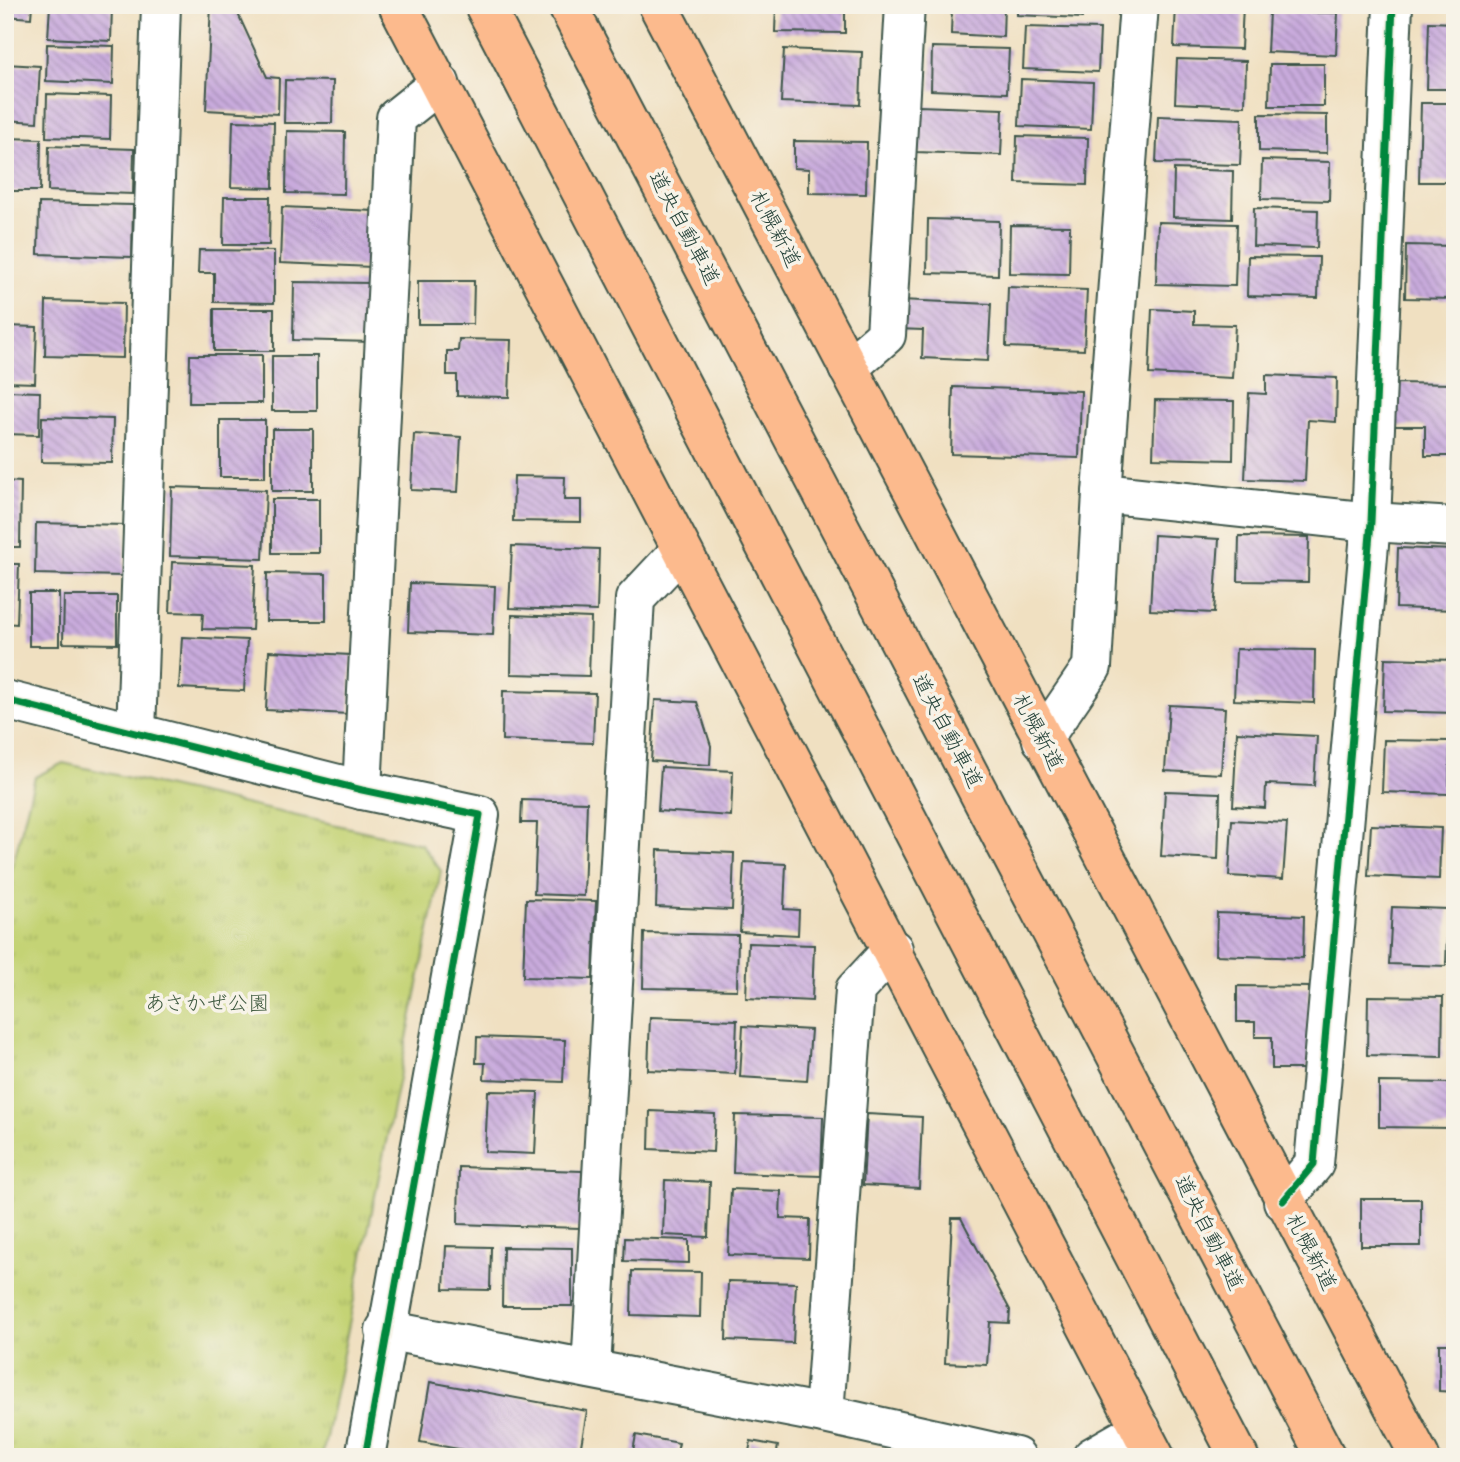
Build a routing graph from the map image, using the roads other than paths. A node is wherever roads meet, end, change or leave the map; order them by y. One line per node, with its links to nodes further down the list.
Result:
1 (161, 5): 16 (street)
2 (398, 5): 9 (highway)
3 (484, 5): 28 (highway)
4 (567, 5): 29 (highway, 道央自動車道)
5 (658, 5): 10 (highway, 札幌新道)
6 (905, 5): 10 (street)
7 (1139, 5): 11 (street)
8 (1392, 5): 12 (street)
9 (440, 83): 14 (highway); 18 (street)
10 (848, 368): 17 (highway, 札幌新道)
11 (1102, 493): 12 (street); 17 (street)
12 (1371, 522): 13 (street); 20 (street)
13 (1455, 527)
14 (681, 550): 19 (highway); 22 (street)
15 (5, 700): 16 (street)
16 (136, 733): 18 (street)
17 (1042, 740): 20 (highway, 札幌新道)
18 (362, 790): 21 (street)
19 (893, 950): 23 (street); 24 (highway)
20 (1283, 1201): 30 (highway, 札幌新道)
21 (385, 1330): 22 (street); 25 (street)
22 (591, 1369): 23 (street)
23 (824, 1413): 26 (street)
24 (1148, 1443): 27 (street)
25 (365, 1457)
26 (1016, 1457)
27 (1091, 1457)
28 (1239, 1457)
29 (1325, 1457)
30 (1420, 1457)

